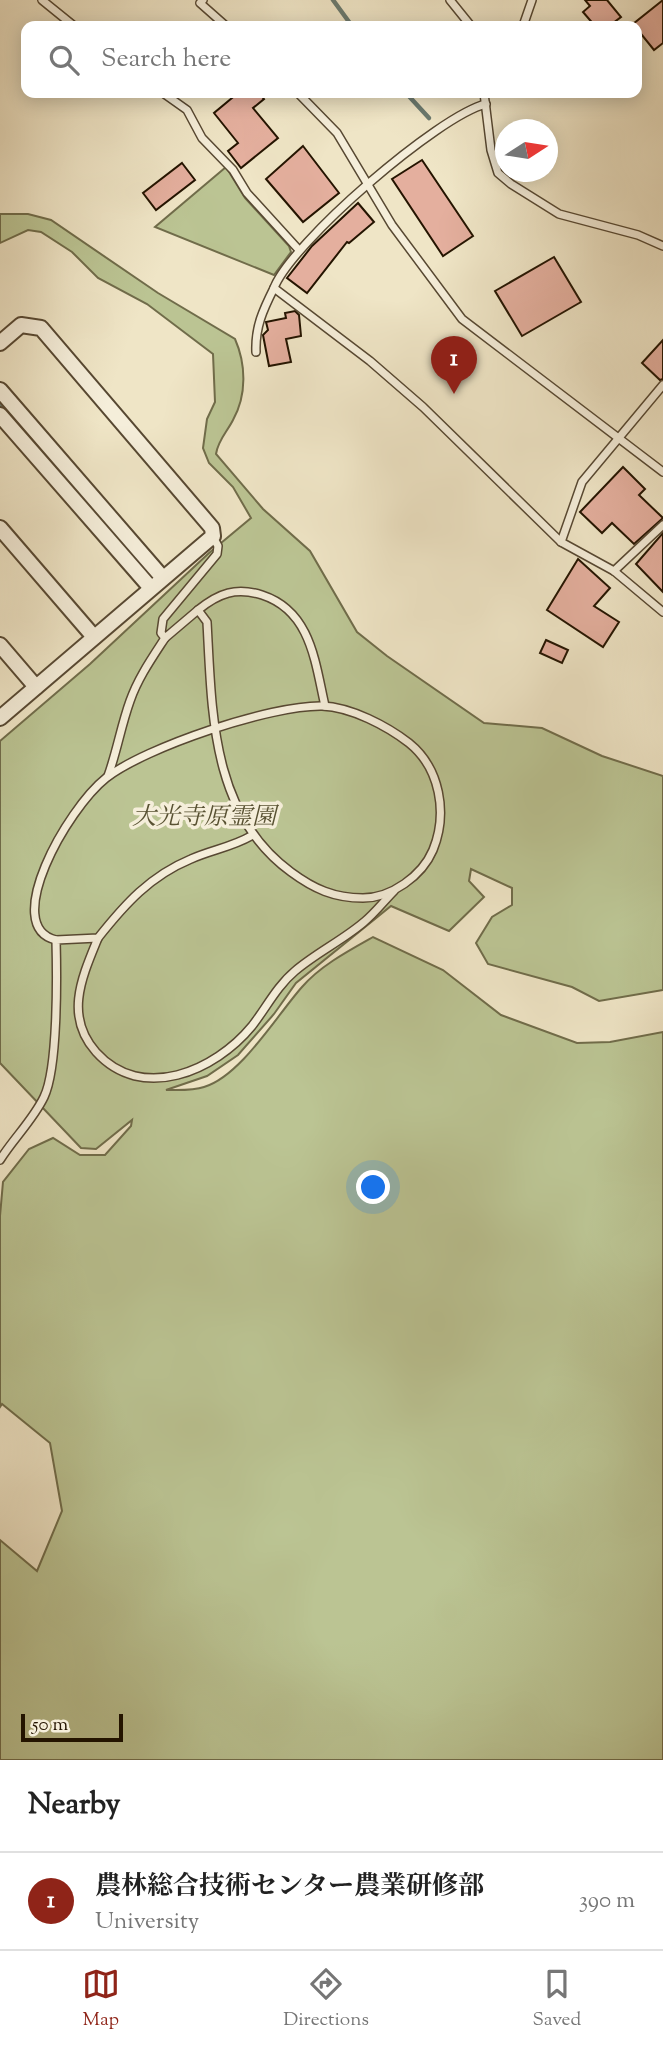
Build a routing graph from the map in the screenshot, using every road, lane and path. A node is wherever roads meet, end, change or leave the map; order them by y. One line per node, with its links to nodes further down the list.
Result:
1 (42, 0): 5 (lane)
2 (450, 0): 7 (lane)
3 (533, 0): 8 (lane)
4 (200, 1): 6 (lane)
5 (68, 21)
6 (221, 21)
7 (467, 21)
8 (525, 21)
9 (170, 98): 15 (lane)
10 (303, 98): 13 (lane)
11 (485, 98): 12 (lane)
12 (486, 104): 13 (lane); 14 (lane)
13 (368, 184): 15 (lane); 22 (lane)
14 (663, 246)
15 (299, 250): 16 (lane)
16 (274, 288): 18 (lane); 27 (lane)
17 (0, 343): 26 (street)
18 (256, 352)
19 (663, 385): 22 (lane)
20 (0, 390): 29 (street)
21 (0, 415): 30 (street)
22 (617, 438): 23 (lane); 27 (lane)
23 (663, 472)
24 (663, 525): 28 (lane)
25 (0, 528): 33 (street)
26 (213, 536): 29 (street); 34 (lane)
27 (561, 542): 28 (lane)
28 (614, 571): 32 (lane)
29 (162, 577): 30 (street)
30 (150, 587): 33 (street)
31 (198, 610): 34 (lane); 37 (lane); 39 (lane)
32 (663, 612)
33 (94, 637): 36 (street)
34 (165, 638): 40 (lane)
35 (0, 645): 36 (street)
36 (36, 687): 38 (street)
37 (325, 706): 39 (lane); 43 (lane)
38 (0, 718)
39 (213, 730): 40 (lane); 42 (lane)
40 (107, 777): 41 (lane)
41 (57, 824)
42 (251, 836): 43 (lane); 45 (lane)
43 (394, 891): 45 (lane)
44 (29, 934): 46 (lane)
45 (98, 938): 46 (lane)
46 (56, 940): 47 (lane)
47 (0, 1160)

